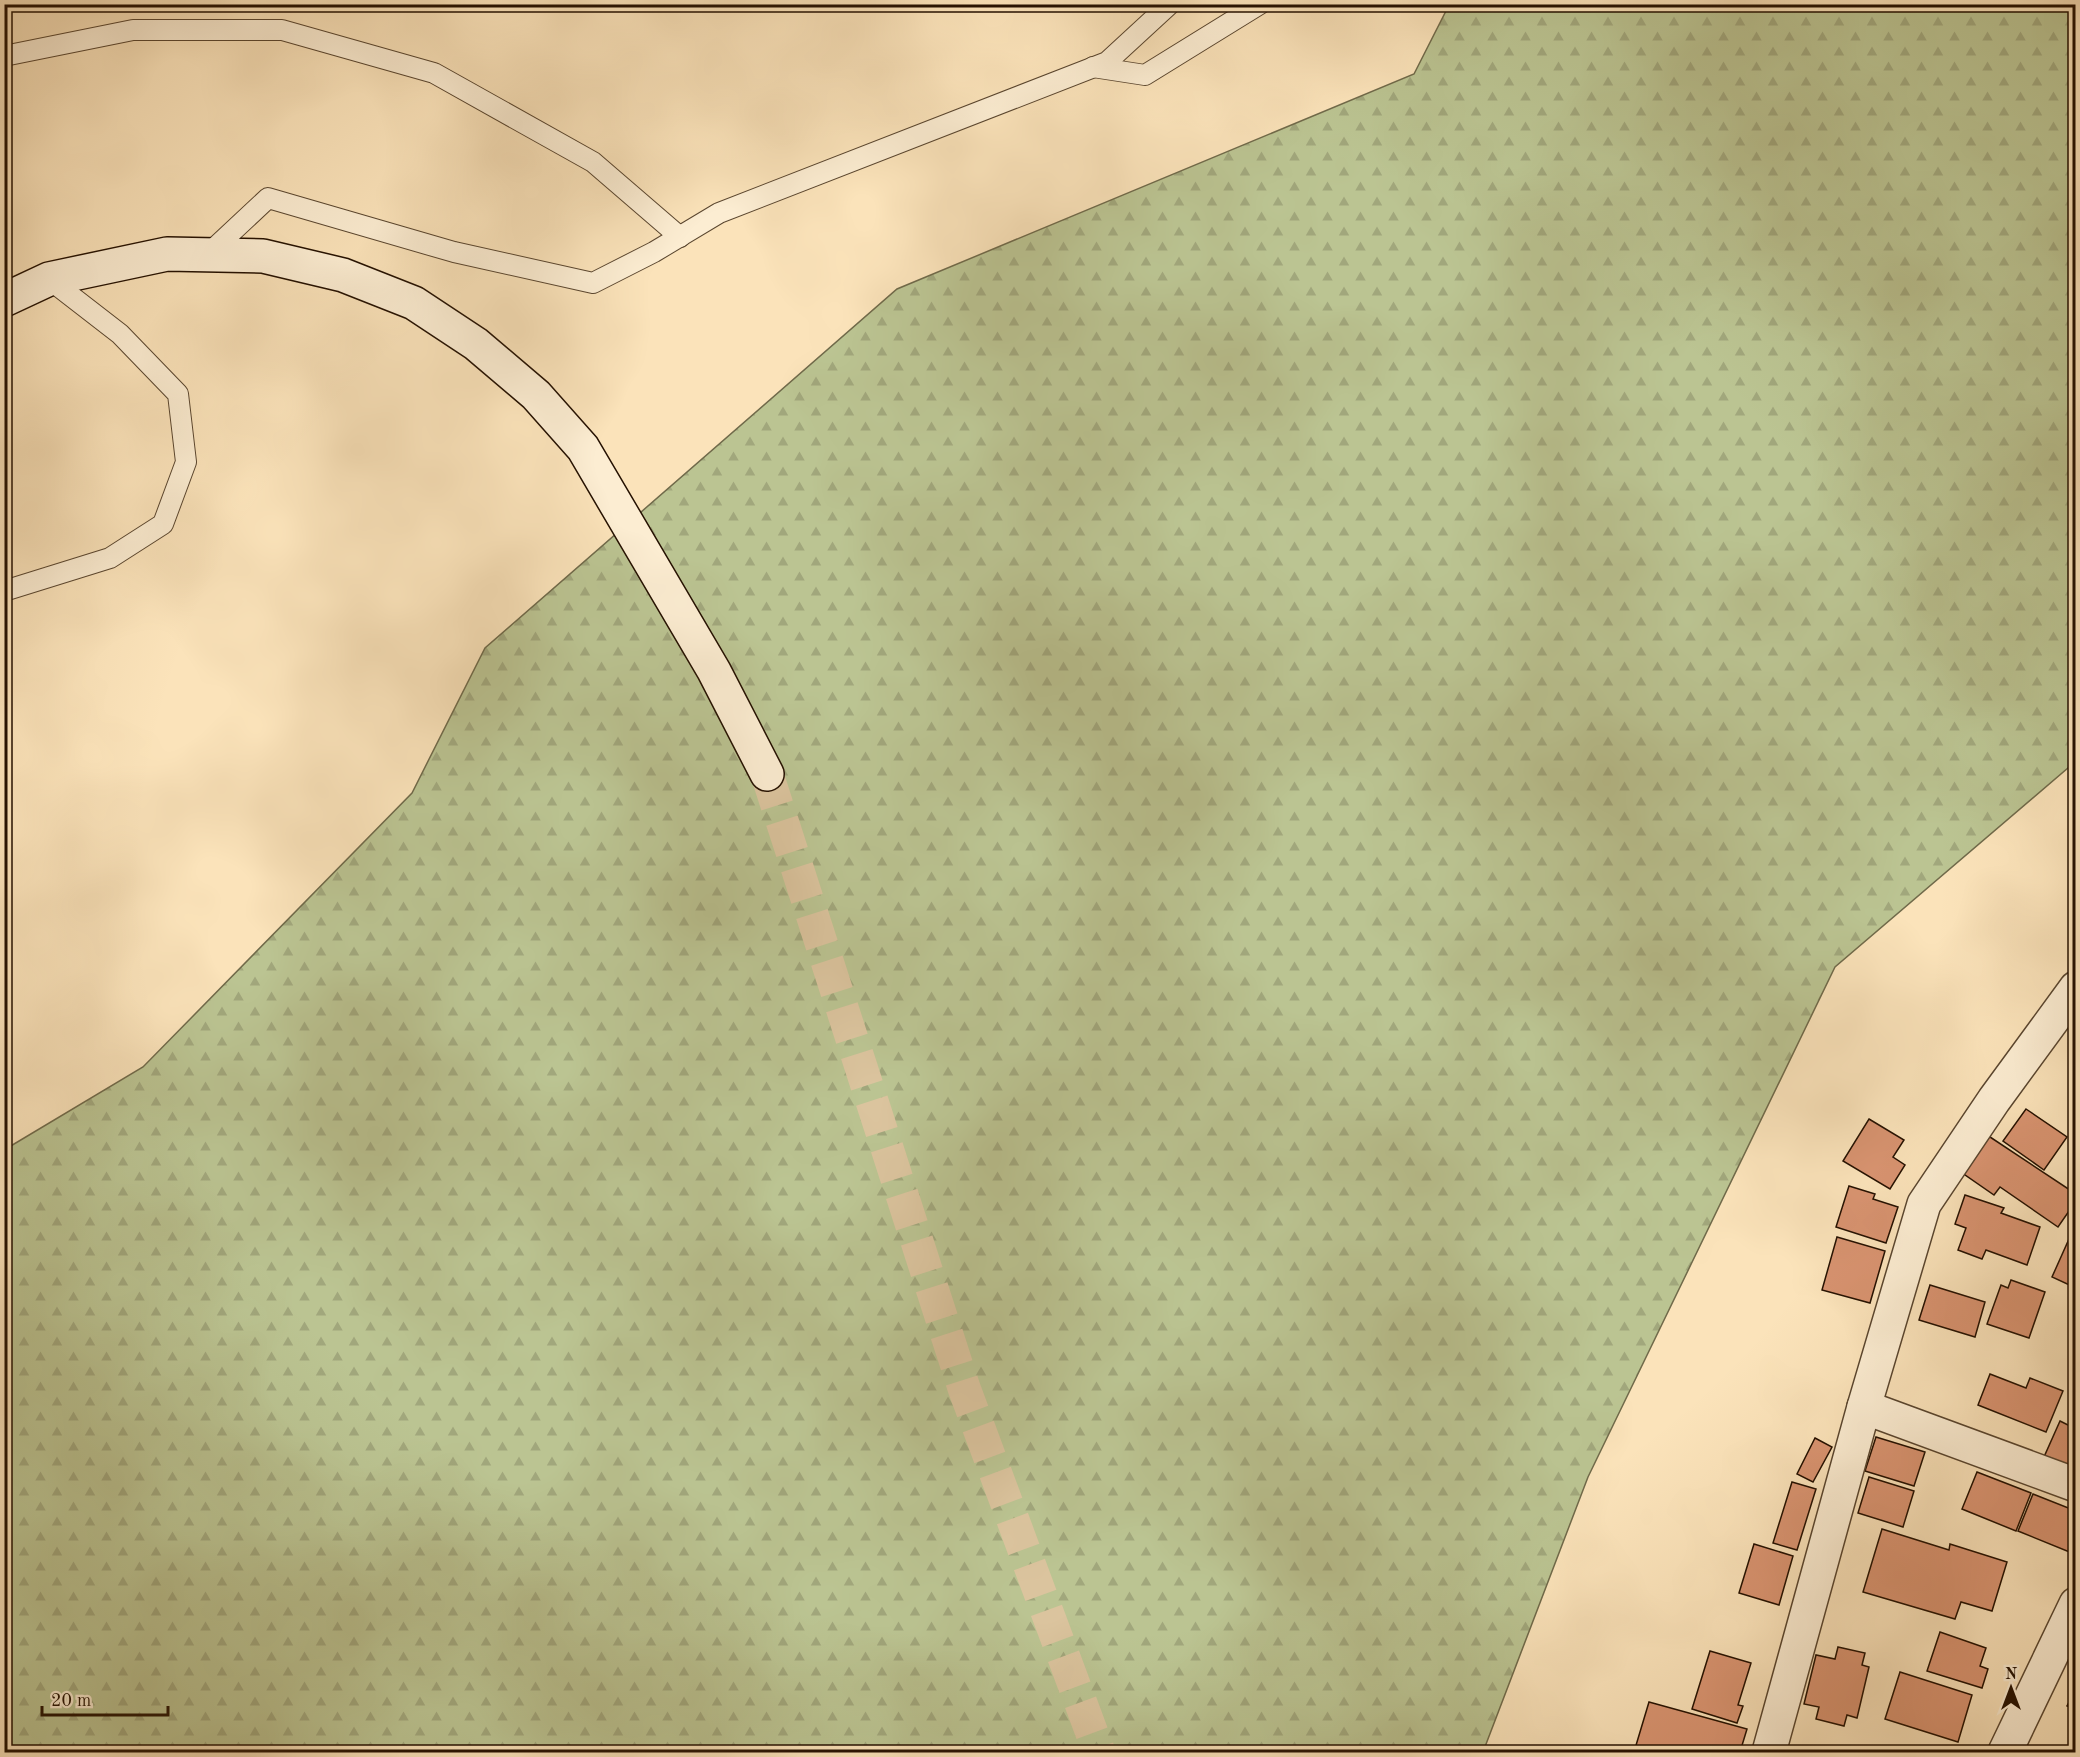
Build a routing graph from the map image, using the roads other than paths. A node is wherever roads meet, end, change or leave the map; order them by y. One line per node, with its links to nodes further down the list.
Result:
1 (1170, 4): 4 (lane)
2 (1260, 4): 4 (lane)
3 (4, 56): 5 (lane)
4 (1093, 67): 5 (lane)
5 (680, 237): 6 (lane)
6 (207, 255): 7 (street); 10 (street)
7 (49, 279): 8 (street); 9 (lane)
8 (4, 300)
9 (4, 591)
10 (766, 774)
11 (2076, 988): 12 (street)
12 (1864, 1407): 13 (street); 15 (street)
13 (2076, 1485)
14 (2076, 1604): 16 (street)
15 (1769, 1752)
16 (2005, 1752)

